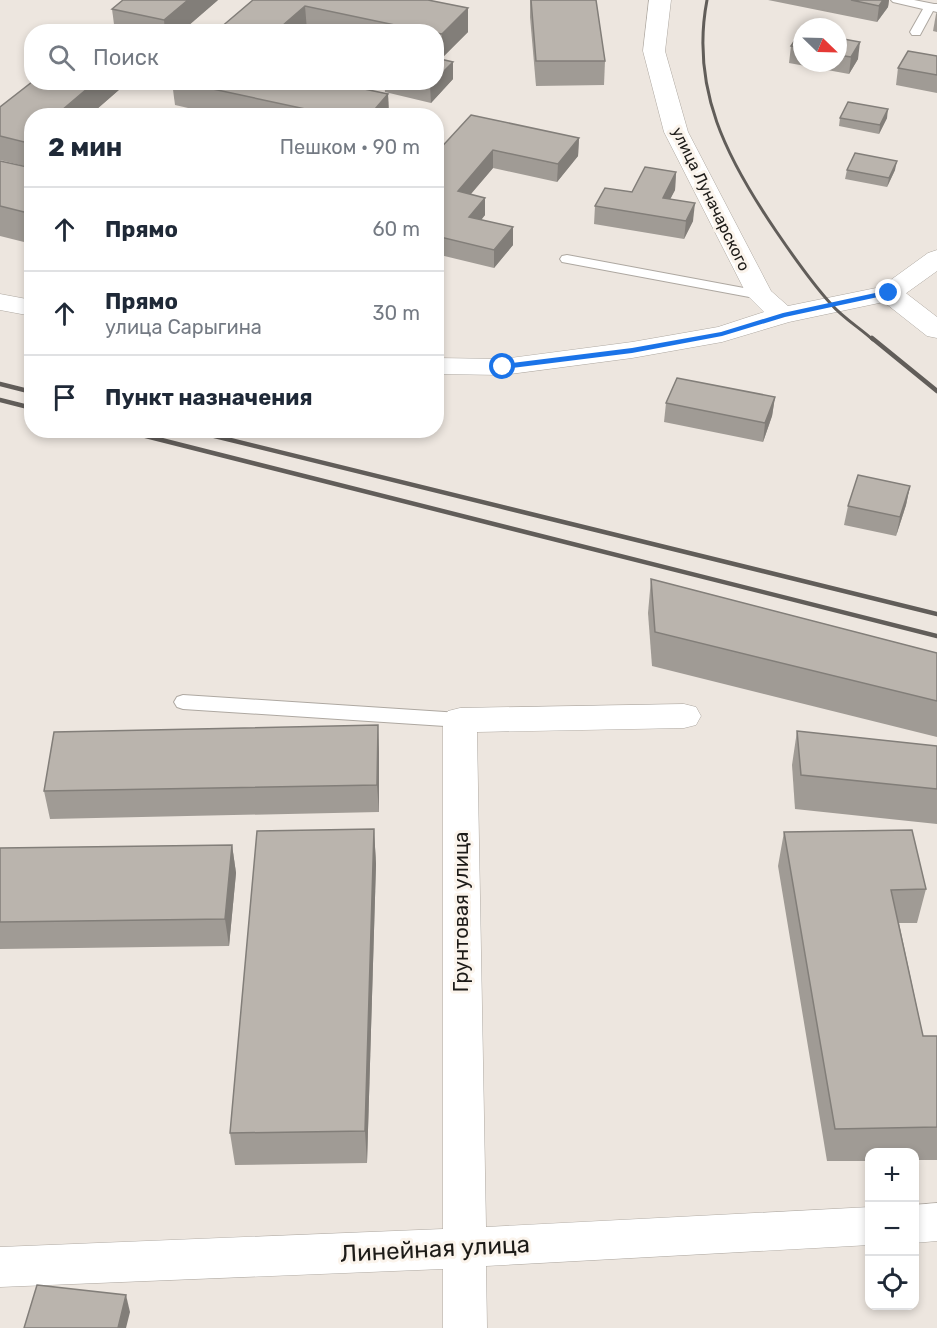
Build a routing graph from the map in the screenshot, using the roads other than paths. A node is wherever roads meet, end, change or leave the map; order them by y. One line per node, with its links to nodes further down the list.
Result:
1 (660, 0): 8 (main road, улица Луначарского)
2 (897, 0): 3 (lane)
3 (933, 7): 4 (lane)
4 (916, 32)
5 (937, 258): 7 (main road)
6 (567, 259): 8 (lane)
7 (889, 293): 11 (main road); 12 (main road)
8 (760, 295): 11 (main road, улица Луначарского)
9 (0, 302): 10 (main road)
10 (24, 306)
11 (783, 315): 13 (main road)
12 (937, 330)
13 (444, 366)
14 (183, 702): 16 (lane)
15 (684, 716): 16 (main road)
16 (460, 720): 20 (main road, Грунтовая улица)
17 (937, 1222): 18 (main road)
18 (919, 1224)
19 (865, 1226): 20 (main road, Линейная улица)
20 (463, 1248): 21 (main road, Линейная улица); 22 (main road, Грунтовая улица)
21 (0, 1267)
22 (465, 1328)

